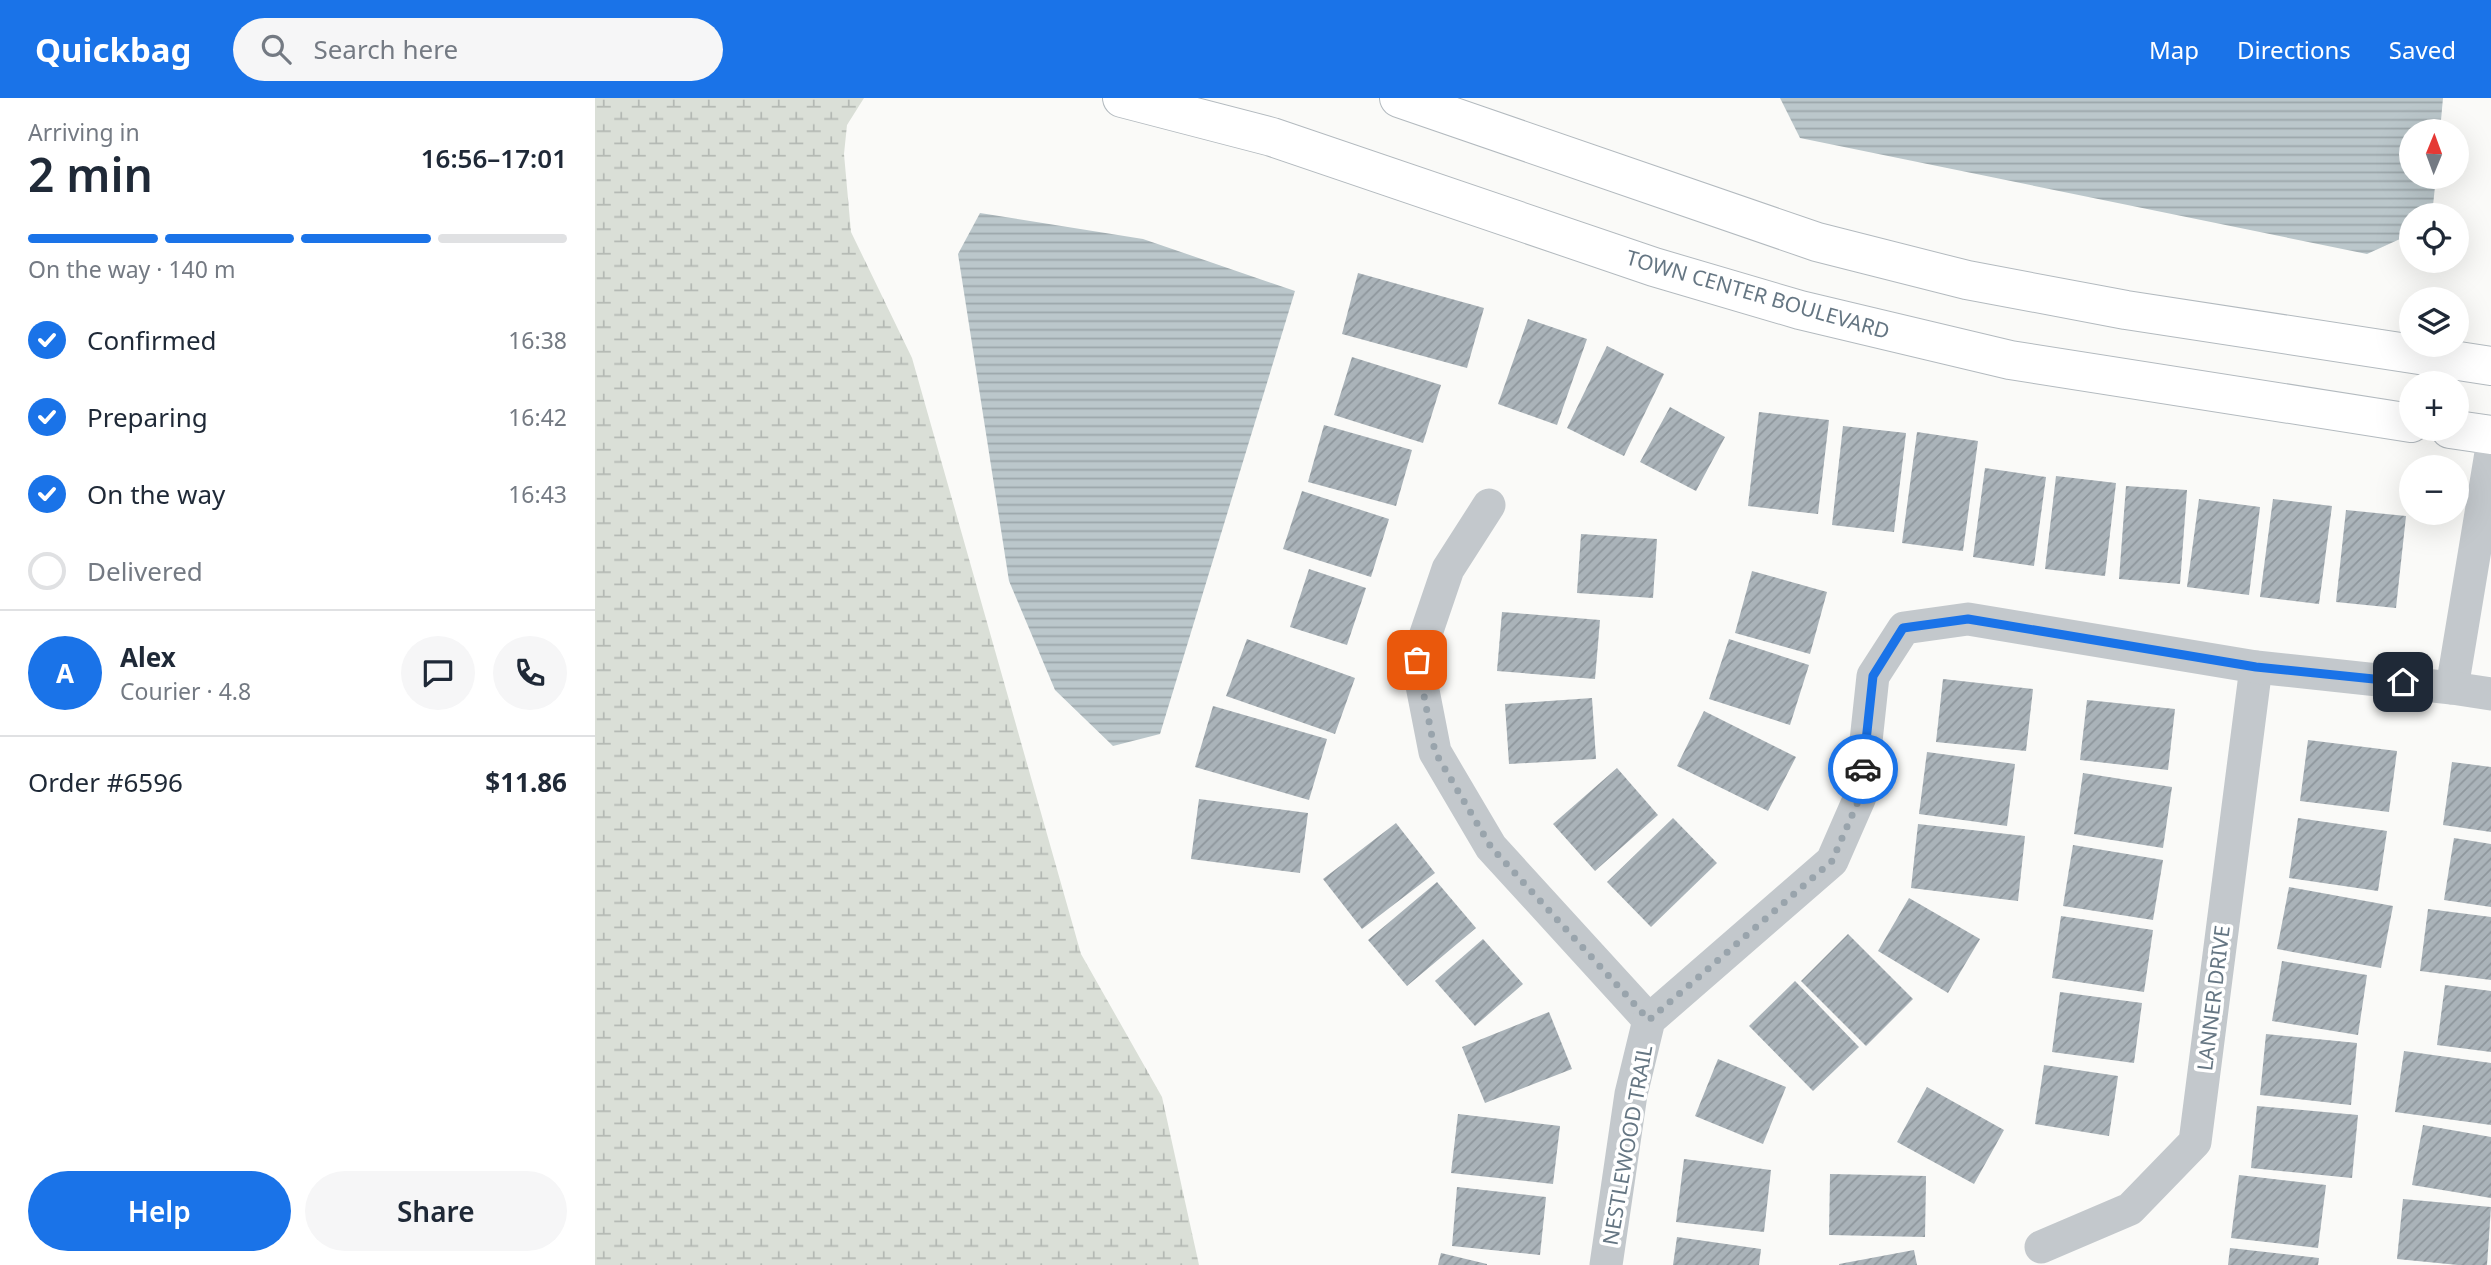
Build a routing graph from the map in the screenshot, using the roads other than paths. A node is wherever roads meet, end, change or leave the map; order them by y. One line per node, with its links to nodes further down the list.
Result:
1 (1122, 98): 4 (main road, TOWN CENTER BOULEVARD)
2 (1399, 98): 3 (main road)
3 (2491, 366)
4 (2399, 421)
5 (2469, 432): 6 (main road)
6 (2491, 435)
7 (2491, 453): 10 (street)
8 (1489, 505): 12 (street)
9 (2256, 667): 10 (street, NESTLEWOOD TRAIL); 12 (street, NESTLEWOOD TRAIL); 13 (street, LANNER DRIVE)
10 (2452, 688): 11 (street, NESTLEWOOD TRAIL)
11 (2491, 694)
12 (1649, 1020): 14 (street, NESTLEWOOD TRAIL)
13 (2041, 1247)
14 (1606, 1265)

